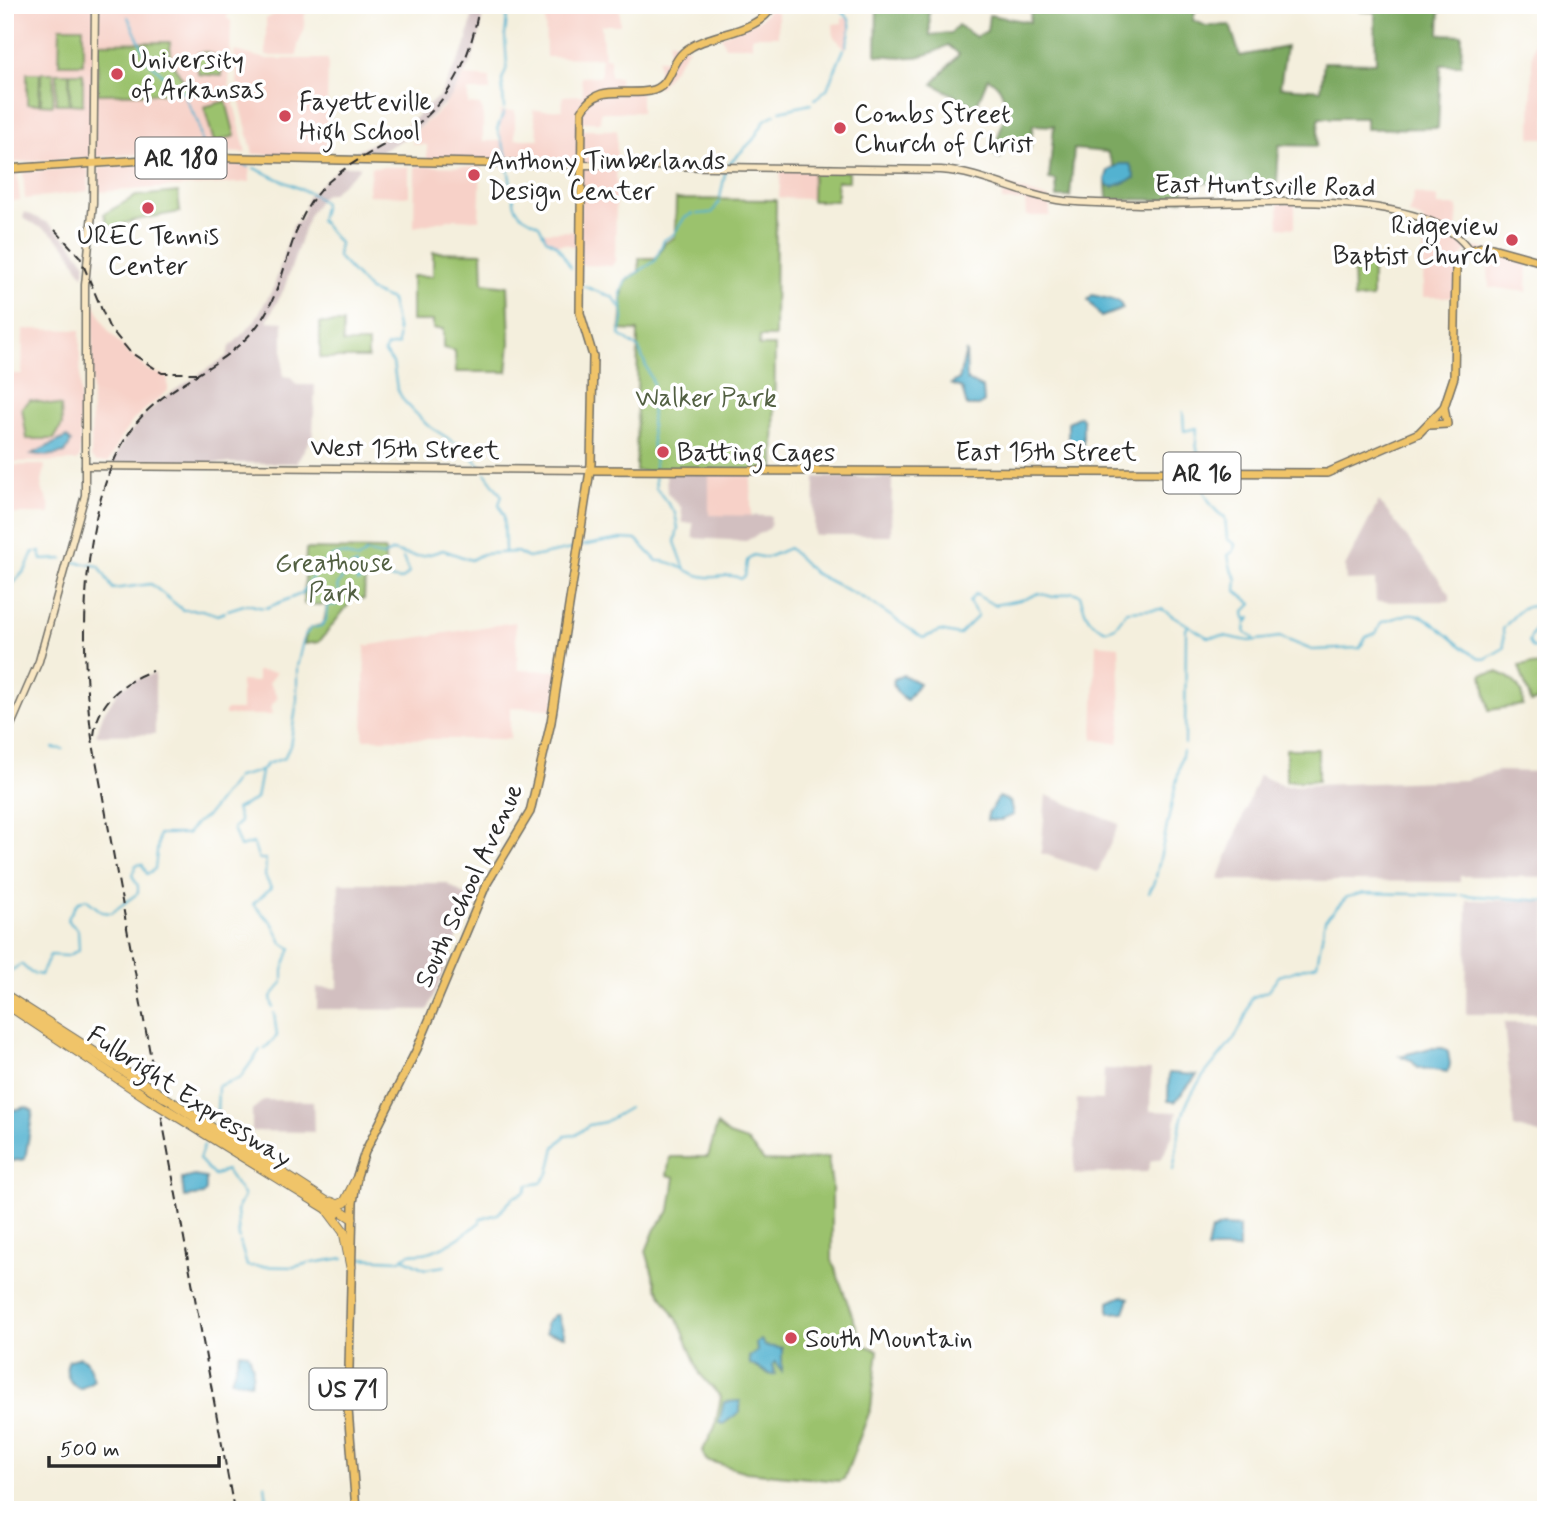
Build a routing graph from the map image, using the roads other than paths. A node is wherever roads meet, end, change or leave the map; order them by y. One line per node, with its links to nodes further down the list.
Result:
1 (95, 5): 3 (main road)
2 (772, 7): 4 (main road, South School Avenue)
3 (94, 163): 4 (main road, AR 180); 5 (main road, AR 180); 10 (main road)
4 (580, 165): 6 (main road, East Huntsville Road); 11 (main road, South School Avenue)
5 (5, 169)
6 (1469, 250): 7 (main road); 8 (main road, AR 16)
7 (1546, 263)
8 (1444, 407): 9 (main road, East 15th Street / AR 16); 9 (main road)
9 (1430, 425): 12 (main road, East 15th Street / AR 16)
10 (85, 466): 11 (main road, West 15th Street / AR 16); 13 (main road)
11 (591, 470): 12 (main road, West 15th Street / AR 16); 18 (main road, South School Avenue)
12 (724, 472)
13 (5, 739)
14 (5, 989): 17 (highway)
15 (5, 995): 17 (highway, Fulbright Expressway)
16 (5, 1003): 20 (highway, Fulbright Expressway, bridge)
17 (45, 1021): 19 (highway, Fulbright Expressway, bridge)
18 (356, 1180): 19 (highway); 21 (main road, South School Avenue)
19 (308, 1189): 21 (highway)
20 (319, 1204): 21 (highway, Fulbright Expressway); 22 (highway)
21 (352, 1218): 22 (main road, South School Avenue / US 71)
22 (351, 1267): 23 (main road, South School Avenue / US 71)
23 (356, 1510)

